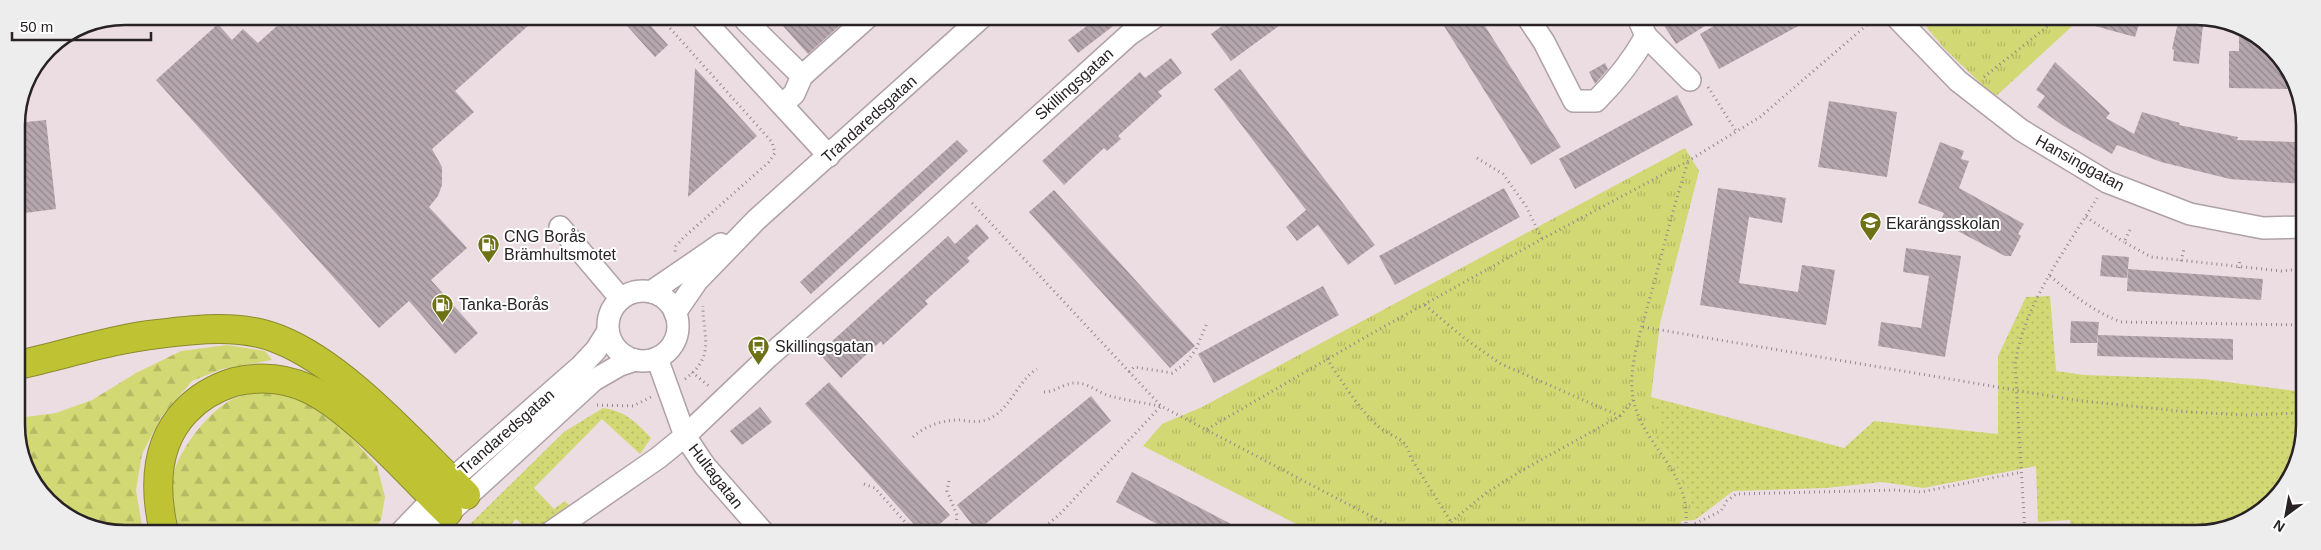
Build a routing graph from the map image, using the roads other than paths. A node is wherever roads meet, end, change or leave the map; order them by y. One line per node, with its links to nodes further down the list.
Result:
1 (708, 25): 11 (street)
2 (749, 25): 9 (street)
3 (859, 25): 9 (street)
4 (973, 25): 12 (street, Trandaredsgatan)
5 (1143, 25): 23 (street, Skillingsgatan)
6 (1533, 25): 8 (street)
7 (1904, 25): 14 (street, Hansinggatan)
8 (1642, 27): 10 (street)
9 (802, 76): 11 (street)
10 (1690, 80)
11 (782, 105): 12 (street)
12 (829, 156): 15 (street, Trandaredsgatan)
13 (560, 226): 17 (street)
14 (2296, 227)
15 (691, 274): 16 (street, Trandaredsgatan); 18 (street, Trandaredsgatan)
16 (651, 292): 17 (street, Trandaredsgatan); 18 (street)
17 (621, 299): 19 (street, Trandaredsgatan)
18 (675, 313): 20 (street)
19 (608, 331): 21 (street); 24 (street, Trandaredsgatan)
20 (657, 358): 21 (street, Trandaredsgatan); 23 (street, Hultagatan)
21 (635, 360): 24 (street, Trandaredsgatan)
22 (25, 363): 24 (highway)
23 (685, 436): 28 (street, Skillingsgatan); 29 (street, Hultagatan)
24 (449, 496): 25 (highway); 26 (street, Trandaredsgatan); 27 (street, Trandaredsgatan)
25 (162, 525)
26 (410, 525)
27 (432, 525)
28 (561, 525)
29 (758, 525)

